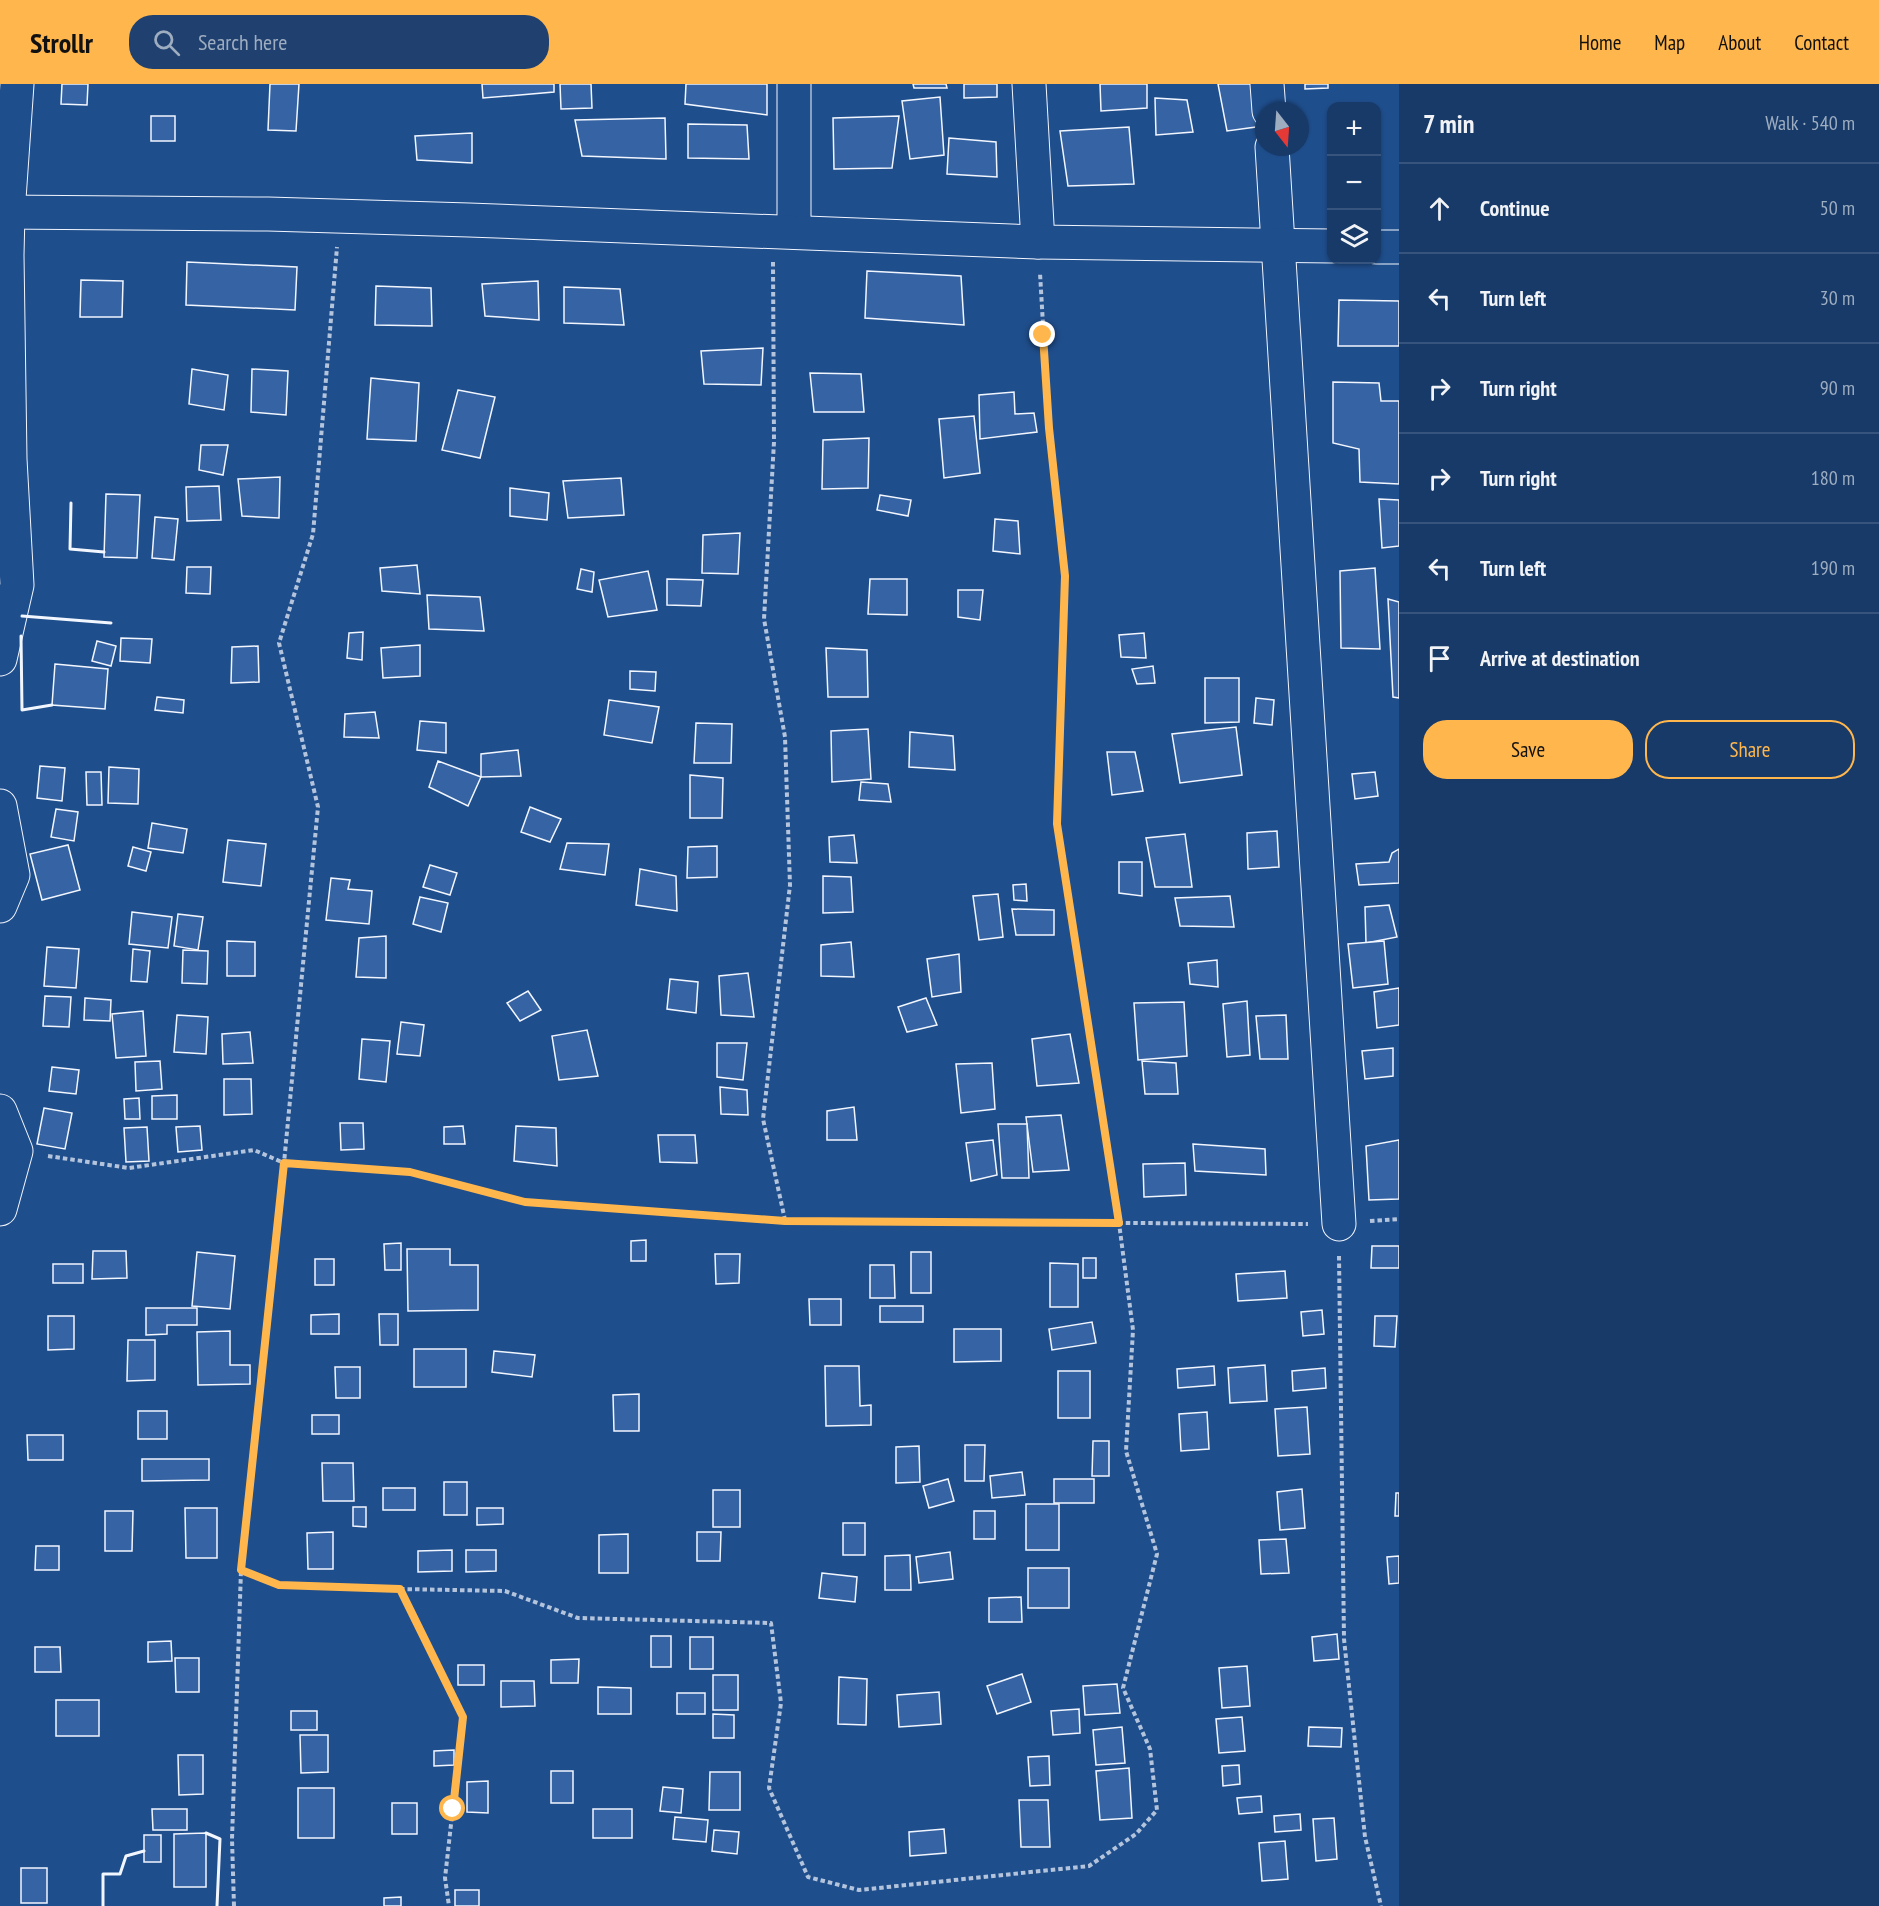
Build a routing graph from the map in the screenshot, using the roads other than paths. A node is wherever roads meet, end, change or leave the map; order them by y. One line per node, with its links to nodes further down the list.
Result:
1 (17, 84): 7 (street)
2 (794, 84): 8 (street)
3 (1029, 84): 9 (street)
4 (1268, 84): 5 (street)
5 (1269, 102)
6 (1273, 156): 10 (street)
7 (4, 212): 8 (street); 14 (street)
8 (783, 232): 9 (street)
9 (1038, 242): 10 (street)
10 (1278, 245): 11 (street); 19 (street)
11 (1327, 246)
12 (1381, 247): 13 (street)
13 (1399, 247)
14 (0, 659)
15 (0, 806): 16 (street)
16 (0, 906)
17 (0, 1111): 18 (street)
18 (0, 1209)
19 (1339, 1224)

